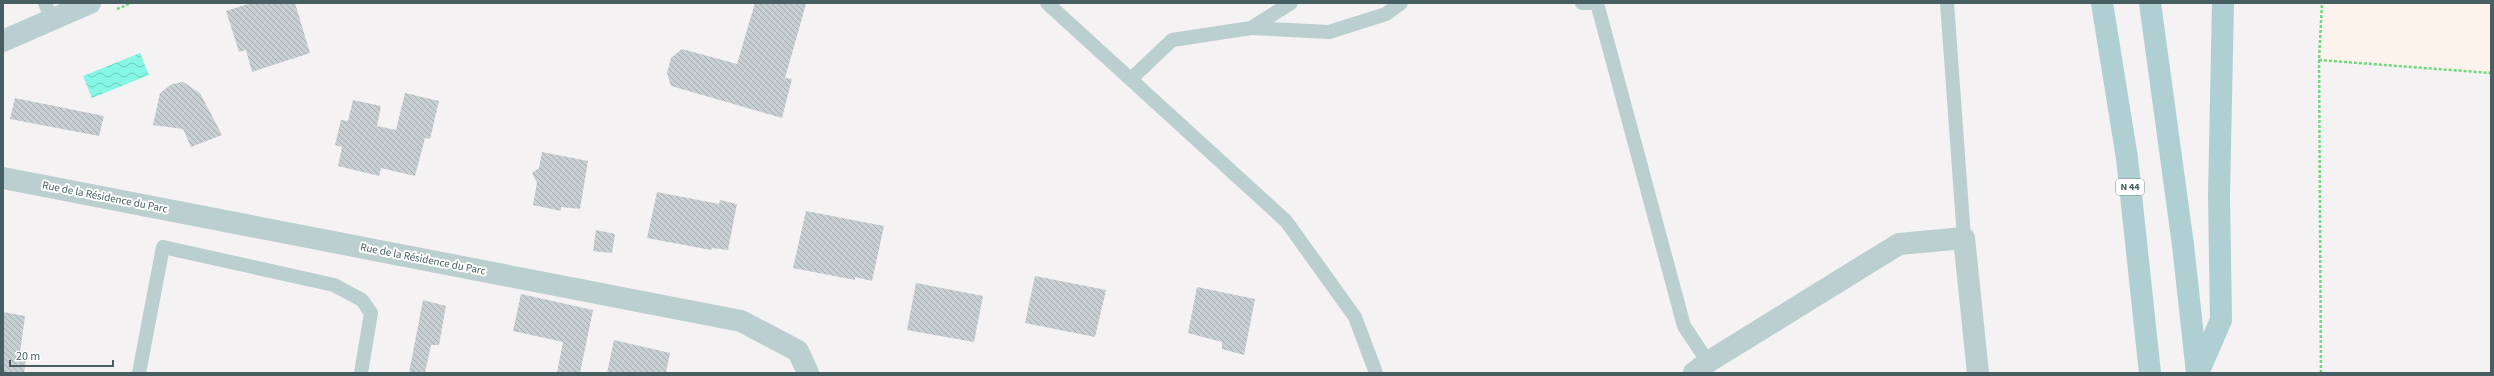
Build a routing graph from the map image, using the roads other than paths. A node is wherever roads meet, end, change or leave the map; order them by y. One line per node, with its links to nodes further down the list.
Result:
1 (90, 3): 12 (main road)
2 (1047, 3): 15 (lane)
3 (1291, 3): 13 (lane)
4 (1401, 3): 13 (lane)
5 (1582, 3): 6 (lane)
6 (1589, 3)
7 (1597, 3): 18 (lane)
8 (1947, 3): 17 (lane)
9 (2102, 3): 24 (main road, N 44)
10 (2150, 3): 25 (main road)
11 (2223, 3): 25 (main road)
12 (48, 11): 14 (main road)
13 (1251, 28): 15 (lane)
14 (3, 41)
15 (1131, 79): 22 (lane)
16 (8, 177): 21 (street, Rue de la Résidence du Parc)
17 (1964, 238): 18 (street); 23 (street)
18 (1701, 368)
19 (139, 373): 20 (lane)
20 (361, 373)
21 (808, 373)
22 (1376, 373)
23 (1978, 373)
24 (2150, 373)
25 (2198, 373)

